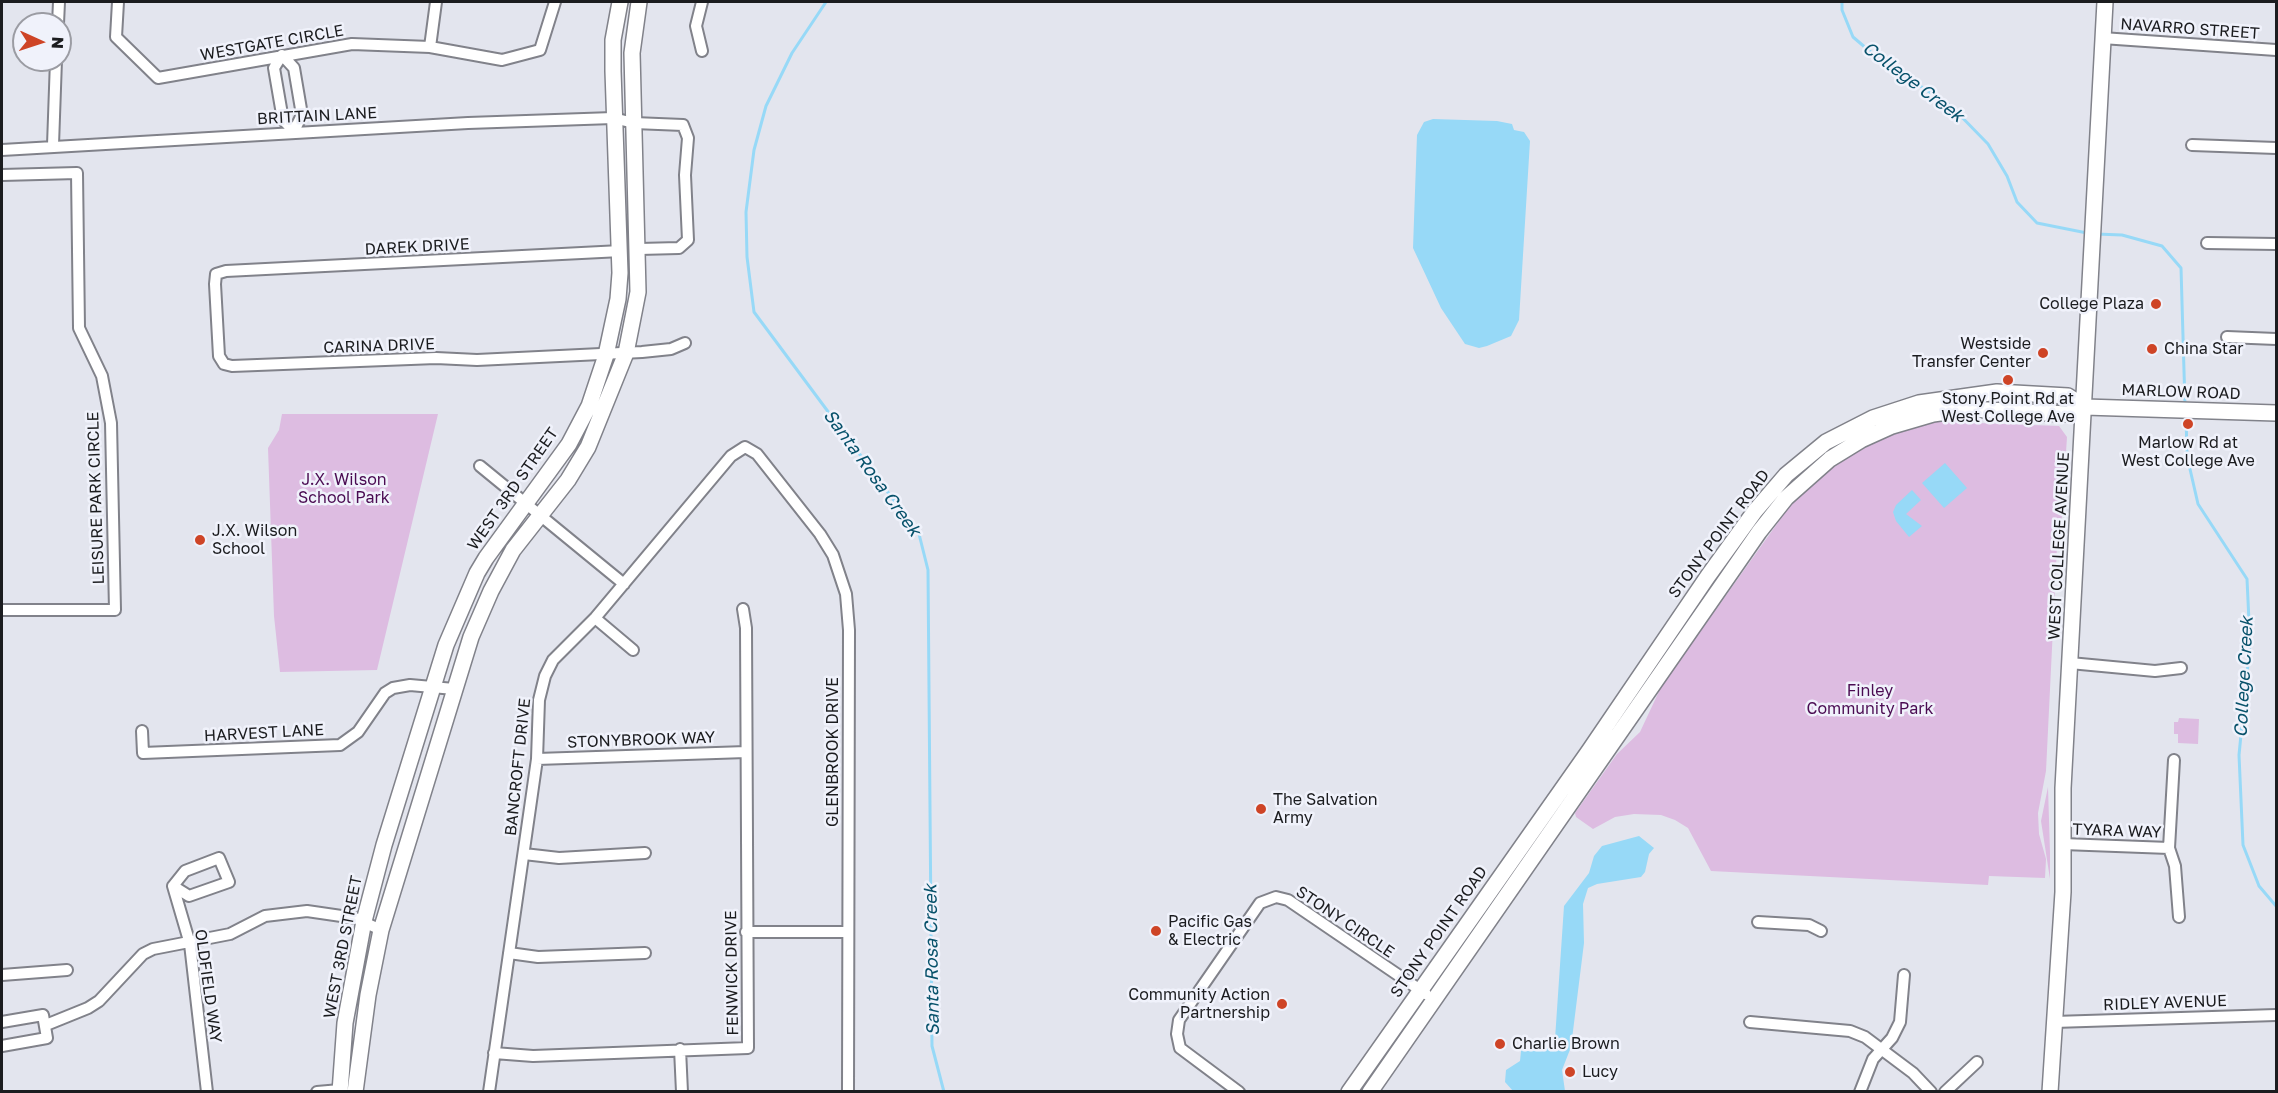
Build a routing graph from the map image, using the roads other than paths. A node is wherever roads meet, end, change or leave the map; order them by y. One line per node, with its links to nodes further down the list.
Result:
1 (118, 2): 12 (street, WESTGATE CIRCLE)
2 (436, 2): 9 (street)
3 (555, 2): 9 (street, WESTGATE CIRCLE)
4 (620, 2): 14 (main road, WEST 3RD STREET)
5 (639, 2): 15 (main road, WEST 3RD STREET)
6 (702, 2): 11 (street)
7 (2105, 2): 8 (main road, WEST COLLEGE AVENUE)
8 (2102, 38): 10 (street, NAVARRO STREET); 33 (main road, WEST COLLEGE AVENUE)
9 (430, 47): 12 (street, WESTGATE CIRCLE)
10 (2277, 50)
11 (702, 51)
12 (282, 56): 16 (street); 16 (street)
13 (56, 72): 17 (street)
14 (613, 118): 15 (street, BRITTAIN LANE); 16 (street, BRITTAIN LANE); 25 (main road, WEST 3RD STREET)
15 (634, 123): 24 (main road, WEST 3RD STREET); 24 (street, BRITTAIN LANE)
16 (294, 131): 17 (street, BRITTAIN LANE)
17 (53, 145): 20 (street, BRITTAIN LANE)
18 (2192, 145): 19 (street)
19 (2277, 148)
20 (2, 150)
21 (2, 175): 42 (street, LEISURE PARK CIRCLE)
22 (2207, 243): 23 (street)
23 (2277, 244)
24 (639, 249): 30 (main road, WEST 3RD STREET)
25 (621, 251): 26 (street, DAREK DRIVE); 31 (main road, WEST 3RD STREET)
26 (216, 274): 31 (street, CARINA DRIVE)
27 (2227, 337): 28 (street)
28 (2277, 339)
29 (685, 343): 30 (street, CARINA DRIVE)
30 (626, 353): 31 (street, CARINA DRIVE); 39 (main road, WEST 3RD STREET)
31 (606, 355): 38 (main road, WEST 3RD STREET)
32 (1962, 396): 33 (main road, STONY POINT ROAD); 35 (main road); 71 (main road, STONY POINT ROAD)
33 (2085, 406): 34 (main road, MARLOW ROAD); 35 (main road, STONY POINT ROAD); 45 (main road, WEST COLLEGE AVENUE)
34 (2277, 413)
35 (1899, 424): 72 (main road, STONY POINT ROAD)
36 (745, 447): 40 (street, BANCROFT DRIVE); 64 (street, GLENBROOK DRIVE)
37 (480, 466): 38 (street)
38 (525, 502): 39 (street); 47 (main road, WEST 3RD STREET)
39 (540, 515): 40 (street); 48 (main road, WEST 3RD STREET)
40 (624, 584): 43 (street, BANCROFT DRIVE)
41 (743, 609): 50 (street, FENWICK DRIVE)
42 (2, 610)
43 (595, 618): 44 (street); 51 (street, BANCROFT DRIVE)
44 (633, 650)
45 (2070, 663): 46 (street); 53 (main road, WEST COLLEGE AVENUE)
46 (2181, 669)
47 (433, 687): 48 (street, HARVEST LANE); 49 (street, HARVEST LANE); 59 (main road, WEST 3RD STREET)
48 (454, 689): 61 (main road, WEST 3RD STREET)
49 (142, 731)
50 (746, 752): 51 (street, STONYBROOK WAY); 63 (street, FENWICK DRIVE)
51 (537, 759): 55 (street, BANCROFT DRIVE)
52 (2174, 760): 54 (street)
53 (2063, 844): 54 (street, TYARA WAY); 76 (main road, WEST COLLEGE AVENUE)
54 (2169, 848): 58 (street)
55 (524, 854): 56 (street); 67 (street, BANCROFT DRIVE)
56 (645, 854)
57 (173, 886): 57 (street); 65 (street, OLDFIELD WAY)
58 (2179, 917)
59 (364, 921): 61 (street); 65 (street); 83 (main road, WEST 3RD STREET)
60 (1758, 922): 62 (street)
61 (381, 930): 86 (main road, WEST 3RD STREET)
62 (1821, 931)
63 (747, 932): 64 (street); 79 (street, FENWICK DRIVE)
64 (848, 932): 89 (street, GLENBROOK DRIVE)
65 (190, 944): 77 (street); 84 (street, OLDFIELD WAY)
66 (645, 953): 67 (street)
67 (509, 954): 81 (street, BANCROFT DRIVE)
68 (68, 970): 69 (street)
69 (2, 975)
70 (1904, 975): 80 (street)
71 (1420, 990): 72 (street, STONY CIRCLE); 90 (street, STONY CIRCLE); 91 (main road, STONY POINT ROAD)
72 (1434, 1000): 92 (main road, STONY POINT ROAD)
73 (2277, 1014): 76 (street, RIDLEY AVENUE)
74 (2, 1022): 77 (street)
75 (1750, 1022): 80 (street)
76 (2054, 1022): 96 (main road, WEST COLLEGE AVENUE)
77 (46, 1025): 78 (street)
78 (2, 1046)
79 (680, 1049): 81 (street, FENWICK DRIVE); 88 (street)
80 (1881, 1050): 93 (street); 94 (street)
81 (494, 1053): 87 (street, BANCROFT DRIVE)
82 (1977, 1062): 95 (street)
83 (340, 1091): 85 (street)
84 (207, 1092)
85 (317, 1092)
86 (356, 1092)
87 (489, 1092)
88 (682, 1092)
89 (848, 1092)
90 (1239, 1092)
91 (1349, 1092)
92 (1370, 1092)
93 (1860, 1092)
94 (1931, 1092)
95 (1945, 1092)
96 (2050, 1092)

